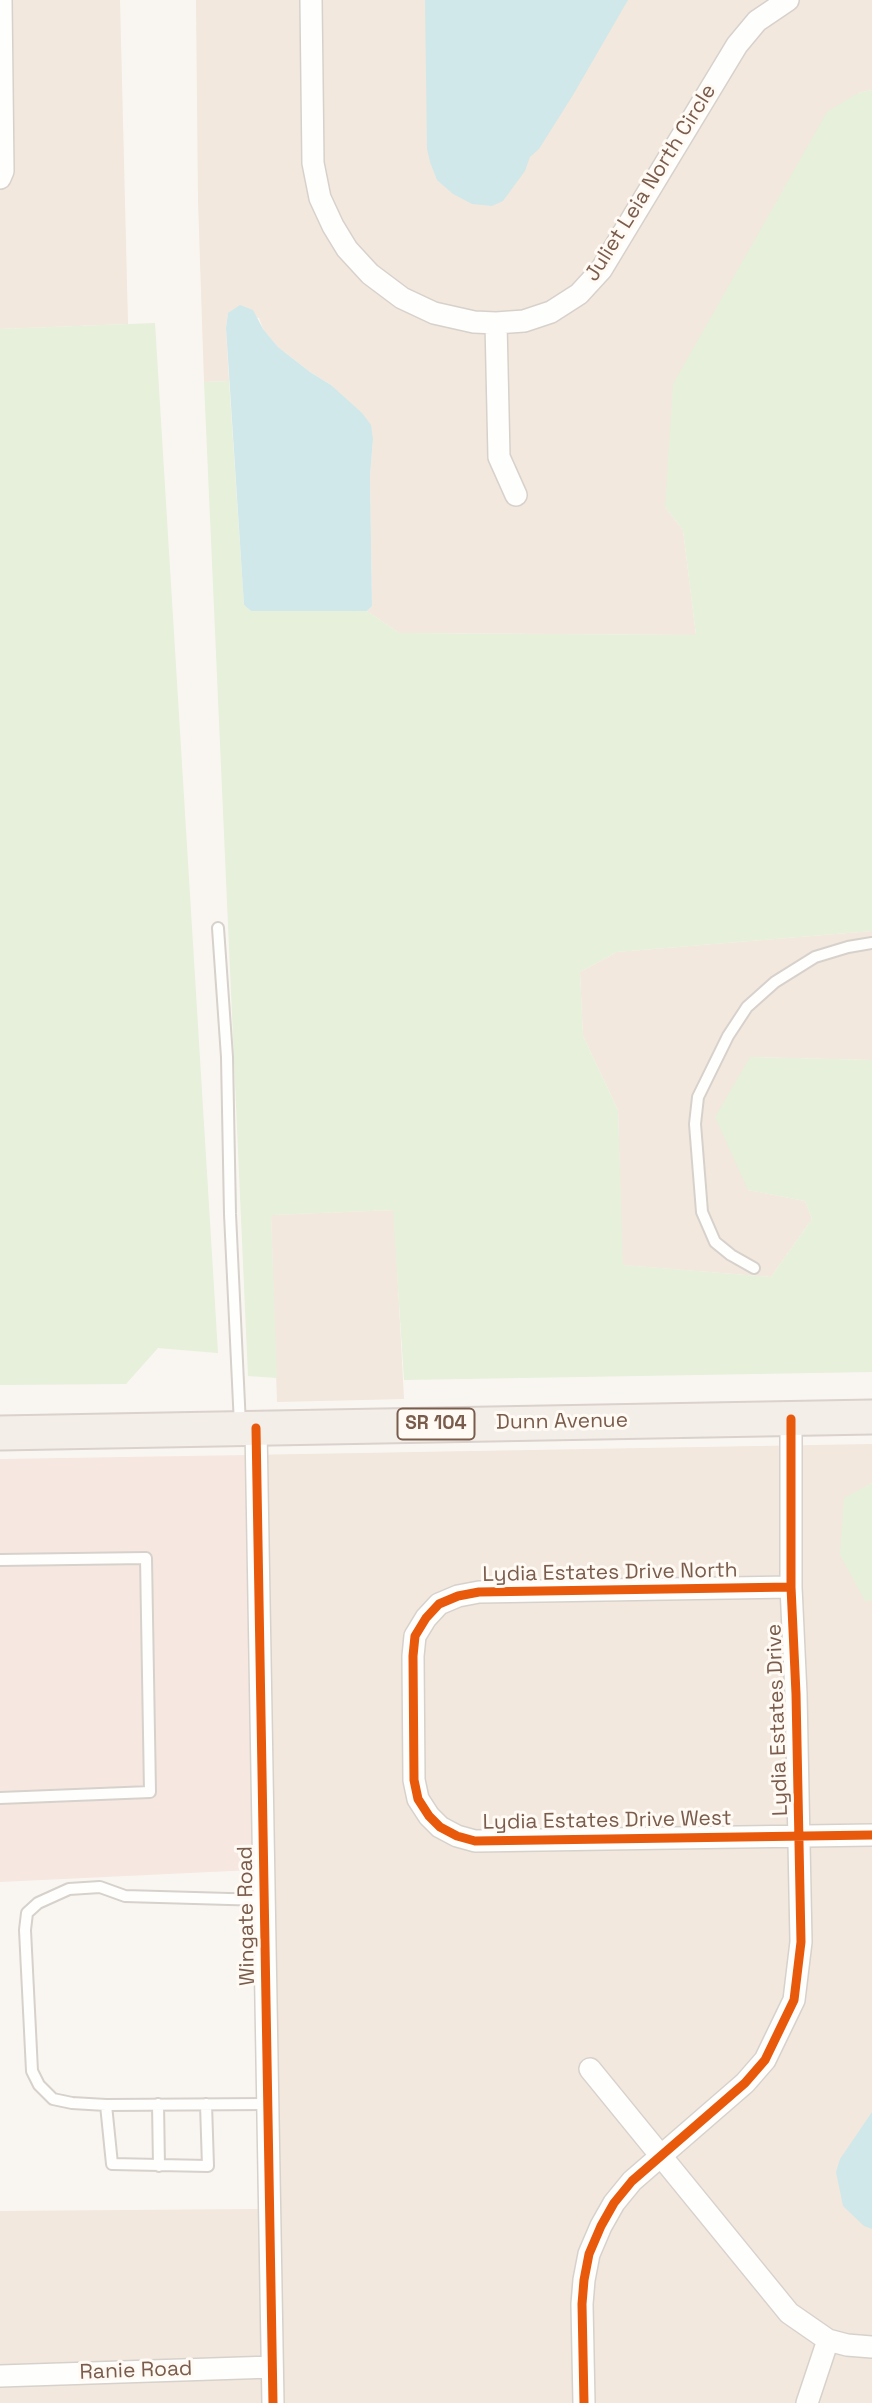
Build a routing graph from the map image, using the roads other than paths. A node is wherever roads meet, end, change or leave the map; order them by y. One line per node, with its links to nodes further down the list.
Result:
1 (1, 0): 4 (street)
2 (311, 0): 5 (street, Juliet Leia North Circle)
3 (788, 0): 5 (street, Juliet Leia North Circle)
4 (0, 178)
5 (496, 323): 6 (street)
6 (516, 495)
7 (218, 928): 12 (lane)
8 (872, 943): 9 (lane)
9 (754, 1268)
10 (872, 1417): 11 (main road, Dunn Avenue / SR 104)
11 (791, 1419): 12 (main road, Dunn Avenue / SR 104); 15 (street, Lydia Estates Drive)
12 (248, 1428): 13 (main road, Dunn Avenue / SR 104); 24 (street, Wingate Road)
13 (0, 1433)
14 (0, 1560): 17 (lane)
15 (791, 1587): 16 (street, Lydia Estates Drive North); 19 (street, Lydia Estates Drive)
16 (414, 1728): 19 (street, Lydia Estates Drive West)
17 (0, 1798)
18 (872, 1835): 19 (street, Lydia Estates Drive West)
19 (799, 1836): 30 (street, Lydia Estates Drive)
20 (60, 1892): 21 (lane); 23 (lane); 28 (lane)
21 (120, 1894): 22 (lane); 24 (lane)
22 (104, 1896)
23 (76, 1897)
24 (264, 1900): 27 (street, Wingate Road)
25 (590, 2069): 30 (street)
26 (206, 2104): 27 (lane); 29 (lane); 31 (lane)
27 (268, 2104): 34 (street, Wingate Road)
28 (106, 2105): 29 (lane); 31 (lane)
29 (158, 2105): 31 (lane)
30 (660, 2156): 32 (street); 37 (street, Lydia Estates Drive)
31 (159, 2166)
32 (828, 2340): 33 (street); 38 (street)
33 (872, 2347)
34 (272, 2367): 35 (street, Ranie Road); 36 (street, Wingate Road)
35 (0, 2376)
36 (272, 2403)
37 (584, 2403)
38 (807, 2403)

